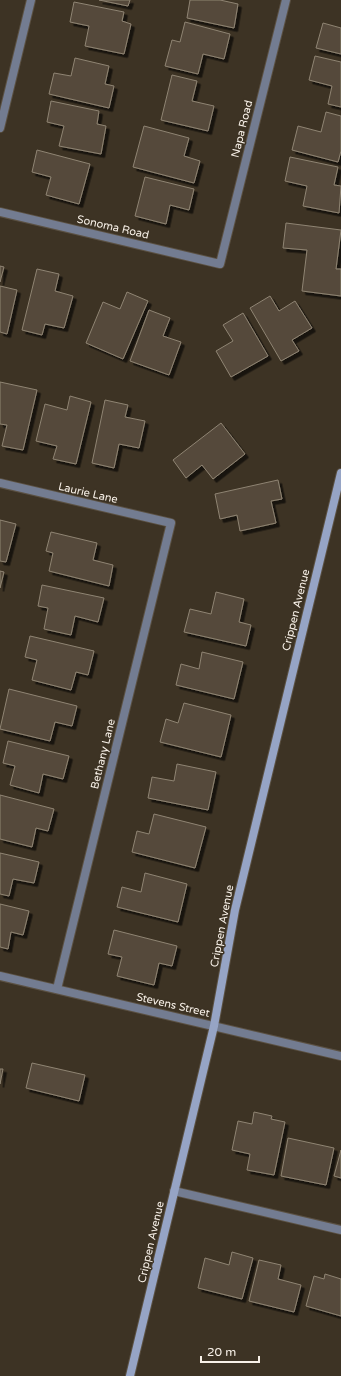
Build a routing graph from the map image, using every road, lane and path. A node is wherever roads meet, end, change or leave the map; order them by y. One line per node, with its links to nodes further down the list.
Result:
1 (31, 0): 3 (street)
2 (286, 0): 5 (street, Napa Road)
3 (0, 128)
4 (0, 212): 5 (street, Sonoma Road)
5 (220, 264)
6 (340, 479): 11 (main road, Crippen Avenue)
7 (0, 483): 8 (street, Laurie Lane)
8 (171, 523): 10 (street, Bethany Lane)
9 (0, 976): 10 (street, Stevens Street)
10 (57, 989): 11 (street, Stevens Street)
11 (214, 1026): 12 (street, Stevens Street); 13 (main road, Crippen Avenue)
12 (341, 1056)
13 (174, 1191): 14 (street); 15 (main road, Crippen Avenue)
14 (341, 1230)
15 (130, 1376)

